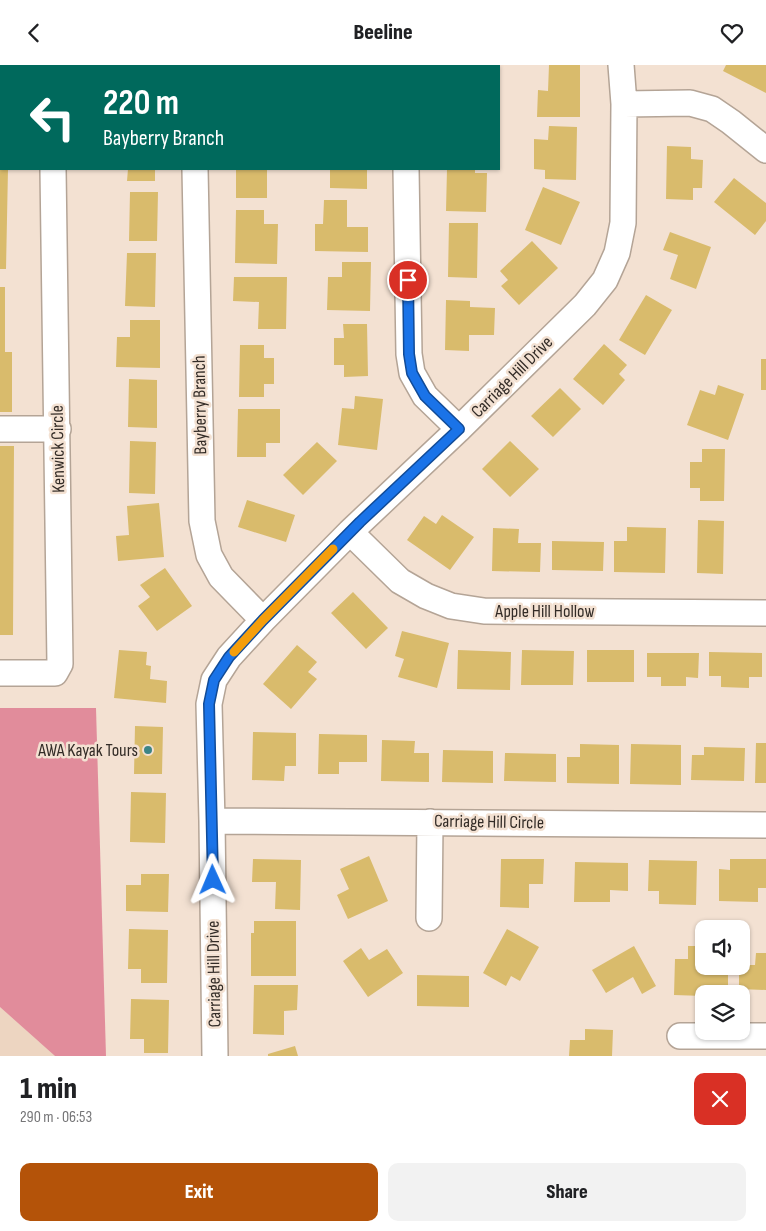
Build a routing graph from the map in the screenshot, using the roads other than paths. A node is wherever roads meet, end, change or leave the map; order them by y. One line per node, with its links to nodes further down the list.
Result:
1 (621, 65): 2 (street, Carriage Hill Drive)
2 (624, 104): 3 (street); 9 (street, Carriage Hill Drive)
3 (766, 151)
4 (53, 170): 8 (street, Kenwick Circle)
5 (195, 170): 12 (street, Bayberry Branch)
6 (406, 170): 9 (street)
7 (0, 429): 8 (street)
8 (58, 429): 13 (street, Kenwick Circle)
9 (459, 429): 10 (street, Carriage Hill Drive)
10 (350, 532): 11 (street, Apple Hill Hollow); 12 (street, Carriage Hill Drive)
11 (766, 613)
12 (263, 620): 14 (street, Carriage Hill Drive)
13 (0, 673)
14 (212, 821): 15 (street, Carriage Hill Circle); 20 (street, Carriage Hill Drive)
15 (430, 822): 16 (street, Carriage Hill Circle); 17 (street)
16 (766, 825)
17 (429, 918)
18 (680, 1036): 19 (street)
19 (766, 1036)
20 (216, 1056)

